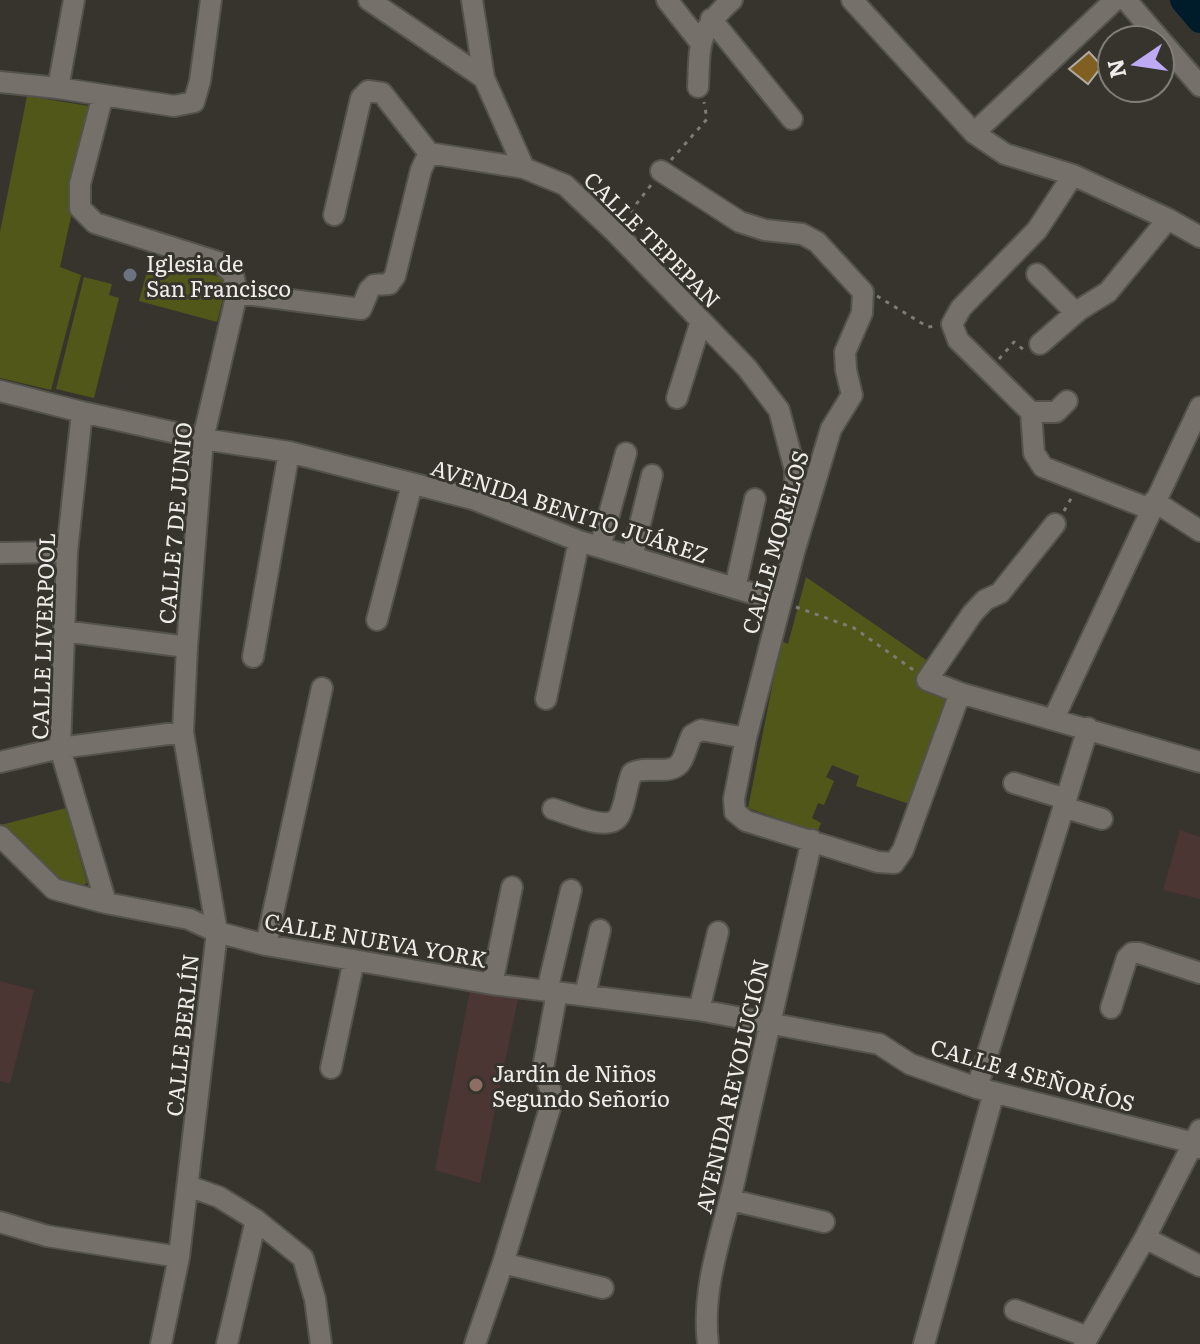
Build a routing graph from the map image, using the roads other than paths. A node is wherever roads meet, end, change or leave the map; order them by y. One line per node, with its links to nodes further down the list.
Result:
1 (74, 0): 16 (street)
2 (211, 0): 17 (street)
3 (369, 0): 12 (street)
4 (472, 0): 12 (street)
5 (667, 0): 11 (street)
6 (732, 0): 10 (street)
7 (852, 0): 19 (street)
8 (1115, 0): 19 (street)
9 (1126, 0): 14 (street)
10 (711, 19): 11 (street); 18 (street)
11 (700, 42): 15 (street)
12 (484, 78): 21 (street)
13 (0, 82): 16 (street)
14 (1200, 86)
15 (698, 87)
16 (58, 88): 17 (street)
17 (103, 95): 28 (street)
18 (792, 119)
19 (974, 133): 23 (street)
20 (429, 153): 21 (street, CALLE TEPEPAN); 24 (street); 28 (street)
21 (524, 168): 30 (street, CALLE TEPEPAN)
22 (661, 171): 50 (street, CALLE MORELOS)
23 (1073, 175): 25 (street); 37 (street)
24 (334, 215)
25 (1168, 219): 26 (street); 29 (street)
26 (1200, 237)
27 (1037, 274): 29 (street)
28 (235, 284): 38 (street, CALLE 7 DE JUNIO)
29 (1076, 313): 31 (street)
30 (701, 321): 33 (street); 50 (street, CALLE TEPEPAN)
31 (1040, 344)
32 (0, 391): 36 (street, AVENIDA BENITO JUÁREZ)
33 (677, 398)
34 (1067, 401): 37 (street)
35 (1200, 407): 44 (street)
36 (82, 412): 38 (street, AVENIDA BENITO JUÁREZ); 49 (street, CALLE LIVERPOOL)
37 (1031, 412): 44 (street)
38 (203, 439): 39 (street, AVENIDA BENITO JUÁREZ); 57 (street, CALLE 7 DE JUNIO)
39 (289, 452): 42 (street, AVENIDA BENITO JUÁREZ); 58 (street)
40 (626, 453): 48 (street)
41 (652, 475): 52 (street)
42 (412, 484): 47 (street, AVENIDA BENITO JUÁREZ); 55 (street)
43 (755, 499): 53 (street)
44 (1152, 505): 46 (street); 62 (street)
45 (1055, 524): 60 (street)
46 (1200, 531)
47 (579, 541): 48 (street, AVENIDA BENITO JUÁREZ); 61 (street)
48 (600, 547): 52 (street, AVENIDA BENITO JUÁREZ)
49 (67, 552): 51 (street); 56 (street, CALLE LIVERPOOL)
50 (794, 552): 54 (street, CALLE MORELOS)
51 (0, 553)
52 (632, 557): 53 (street, AVENIDA BENITO JUÁREZ)
53 (735, 588): 54 (street, AVENIDA BENITO JUÁREZ)
54 (781, 602): 65 (street, CALLE MORELOS)
55 (377, 620)
56 (63, 631): 57 (street); 66 (street, CALLE LIVERPOOL)
57 (187, 647): 64 (street, CALLE 7 DE JUNIO)
58 (253, 657)
59 (322, 688): 81 (street)
60 (960, 693): 62 (street); 74 (street)
61 (546, 699)
62 (1054, 718): 63 (street)
63 (1088, 728): 68 (street); 70 (street)
64 (183, 732): 66 (street); 79 (street, CALLE BERLÍN)
65 (746, 738): 71 (street); 74 (street, CALLE MORELOS)
66 (60, 748): 67 (street); 77 (street, CALLE LIVERPOOL)
67 (0, 762)
68 (1200, 762)
69 (1014, 783): 70 (street)
70 (1064, 803): 72 (street); 91 (street)
71 (553, 809)
72 (1102, 819)
73 (0, 836): 77 (street, CALLE NUEVA YORK)
74 (812, 840): 89 (street, AVENIDA REVOLUCIÓN)
75 (512, 887): 84 (street)
76 (571, 890): 85 (street)
77 (106, 903): 79 (street, CALLE NUEVA YORK)
78 (600, 930): 86 (street)
79 (217, 932): 81 (street, CALLE NUEVA YORK); 93 (street, CALLE BERLÍN)
80 (718, 932): 88 (street)
81 (266, 945): 82 (street, CALLE NUEVA YORK)
82 (354, 960): 84 (street, CALLE NUEVA YORK); 90 (street)
83 (1200, 973): 87 (street)
84 (492, 984): 85 (street, CALLE NUEVA YORK)
85 (552, 991): 86 (street, CALLE NUEVA YORK); 100 (street)
86 (585, 995): 88 (street, CALLE NUEVA YORK)
87 (1111, 1008)
88 (699, 1010): 89 (street, CALLE NUEVA YORK)
89 (770, 1023): 91 (street, CALLE 4 SEÑORÍOS); 94 (street, AVENIDA REVOLUCIÓN)
90 (331, 1068)
91 (986, 1090): 92 (street, CALLE 4 SEÑORÍOS); 110 (street)
92 (1198, 1140): 98 (street)
93 (188, 1186): 95 (street); 99 (street, CALLE BERLÍN)
94 (731, 1200): 97 (street); 109 (street, AVENIDA REVOLUCIÓN)
95 (256, 1220): 106 (street); 107 (street)
96 (0, 1222): 99 (street)
97 (824, 1222)
98 (1145, 1238): 101 (street); 104 (street)
99 (179, 1257): 105 (street, CALLE BERLÍN)
100 (503, 1263): 102 (street); 108 (street)
101 (1200, 1266)
102 (603, 1288)
103 (1015, 1310): 104 (street)
104 (1086, 1341)
105 (161, 1344)
106 (227, 1344)
107 (321, 1344)
108 (475, 1344)
109 (708, 1344)
110 (924, 1344)

